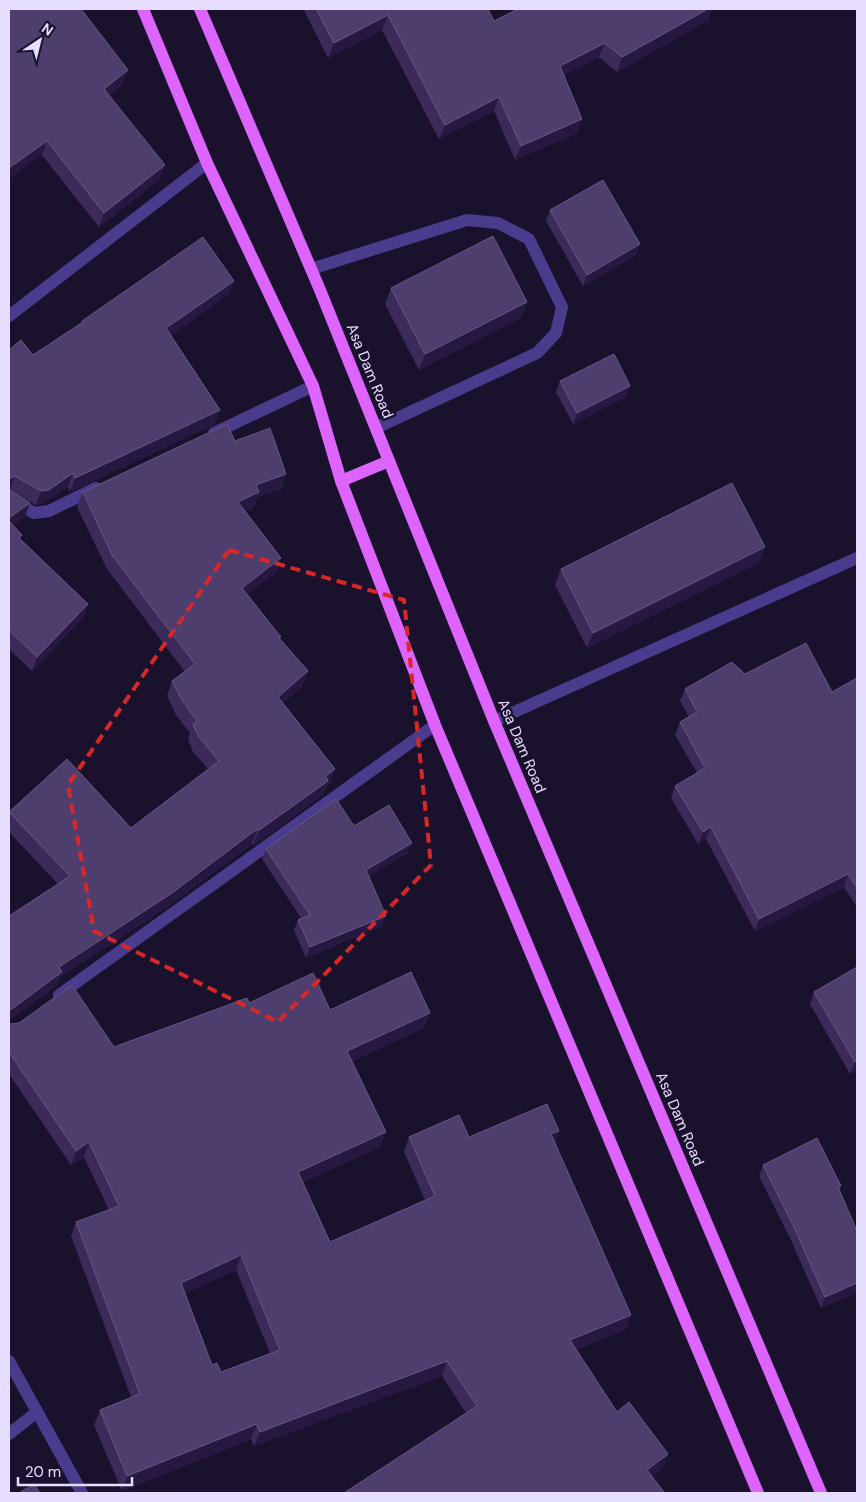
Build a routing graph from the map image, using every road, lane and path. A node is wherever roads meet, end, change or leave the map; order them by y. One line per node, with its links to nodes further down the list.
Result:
1 (143, 9): 3 (main road)
2 (200, 9): 4 (main road, Asa Dam Road)
3 (207, 163): 5 (street); 6 (main road)
4 (311, 269): 7 (main road, Asa Dam Road); 7 (street)
5 (9, 316)
6 (313, 386): 8 (street); 10 (main road)
7 (376, 428): 9 (main road, Asa Dam Road)
8 (204, 437)
9 (389, 461): 10 (main road); 14 (main road, Asa Dam Road)
10 (340, 481): 15 (main road)
11 (105, 484): 12 (street)
12 (9, 498)
13 (857, 558): 14 (street)
14 (494, 721): 22 (main road, Asa Dam Road)
15 (434, 725): 16 (street); 21 (main road)
16 (49, 1002)
17 (9, 1361): 18 (street)
18 (37, 1412): 19 (street); 20 (street)
19 (9, 1434)
20 (82, 1493)
21 (758, 1493)
22 (821, 1493)

